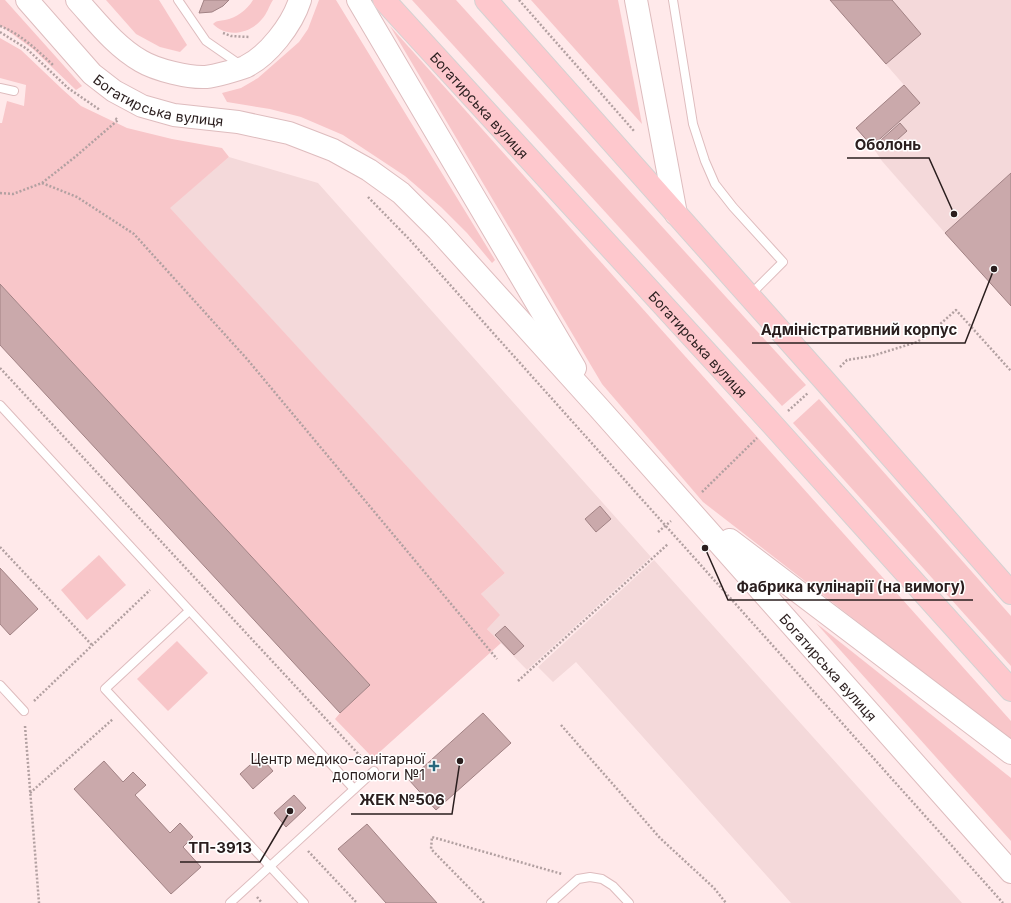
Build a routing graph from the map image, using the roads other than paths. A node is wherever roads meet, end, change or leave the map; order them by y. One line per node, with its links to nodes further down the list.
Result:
1 (27, 0): 16 (main road, Богатирська вулиця)
2 (77, 0): 10 (main road)
3 (178, 0): 10 (lane)
4 (300, 0): 10 (main road)
5 (358, 0): 16 (main road, Богатирська вулиця)
6 (384, 0): 21 (main road, Богатирська вулиця)
7 (486, 0): 13 (main road)
8 (636, 0): 13 (main road)
9 (673, 0): 14 (lane)
10 (244, 67)
11 (0, 88): 12 (lane)
12 (14, 91)
13 (676, 214): 14 (main road)
14 (749, 296): 18 (main road)
15 (0, 405): 19 (lane)
16 (599, 408): 17 (main road, Богатирська вулиця)
17 (686, 507): 23 (main road); 27 (main road, Богатирська вулиця)
18 (1011, 593)
19 (189, 611): 25 (lane); 26 (lane)
20 (0, 685): 22 (lane)
21 (1011, 690)
22 (24, 711)
23 (1011, 753)
24 (374, 771): 25 (lane)
25 (354, 790): 26 (lane)
26 (270, 866): 28 (lane); 29 (lane)
27 (1011, 872)
28 (230, 903)
29 (304, 903)
30 (551, 903): 31 (lane)
31 (629, 903)

